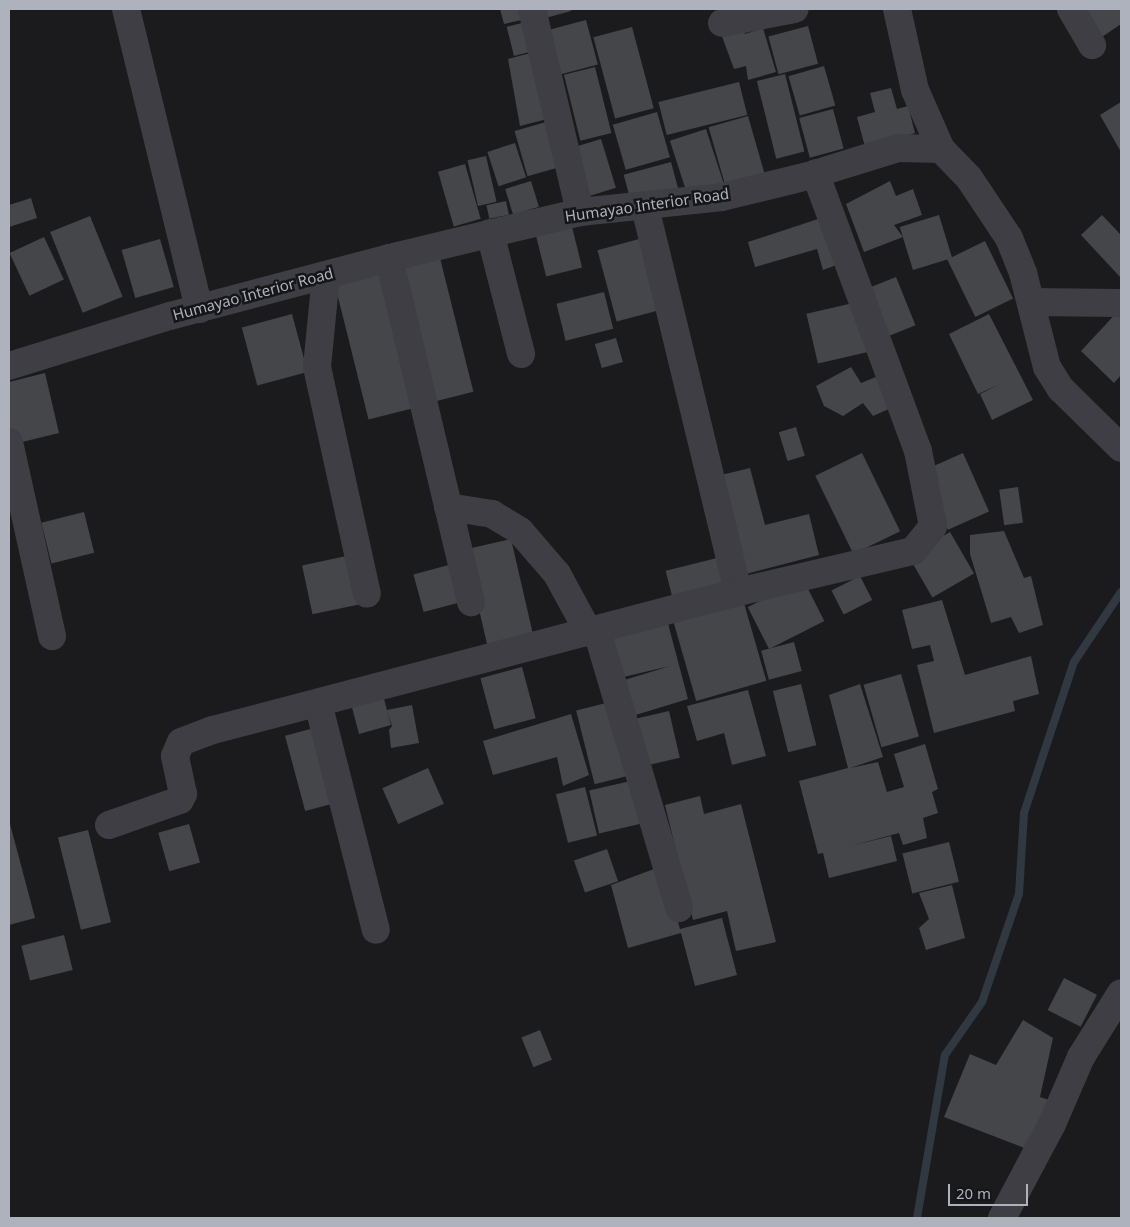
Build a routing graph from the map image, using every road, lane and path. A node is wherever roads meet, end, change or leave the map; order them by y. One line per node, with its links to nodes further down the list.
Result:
1 (126, 9): 17 (street)
2 (532, 9): 11 (street)
3 (795, 9): 6 (street)
4 (897, 9): 8 (street)
5 (1071, 9): 7 (street)
6 (722, 23)
7 (1092, 46)
8 (941, 149): 9 (street, Humayao Interior Road); 15 (street)
9 (815, 173): 10 (street, Humayao Interior Road); 23 (street)
10 (645, 207): 11 (street, Humayao Interior Road); 23 (street)
11 (580, 212): 12 (street, Humayao Interior Road)
12 (490, 233): 13 (street, Humayao Interior Road); 18 (street)
13 (389, 258): 14 (street, Humayao Interior Road); 22 (street)
14 (326, 275): 17 (street, Humayao Interior Road); 24 (street)
15 (1031, 302): 16 (street); 21 (street)
16 (1119, 303)
17 (199, 309): 19 (street, Humayao Interior Road)
18 (521, 354)
19 (9, 366)
20 (9, 442): 27 (street)
21 (1121, 448)
22 (448, 507): 25 (street); 26 (street)
23 (738, 592): 26 (street)
24 (367, 594)
25 (471, 602)
26 (593, 632): 28 (street); 30 (street)
27 (52, 636)
28 (318, 703): 29 (street); 31 (street)
29 (109, 825)
30 (679, 908)
31 (376, 930)
32 (1121, 993): 33 (street)
33 (1002, 1218)

